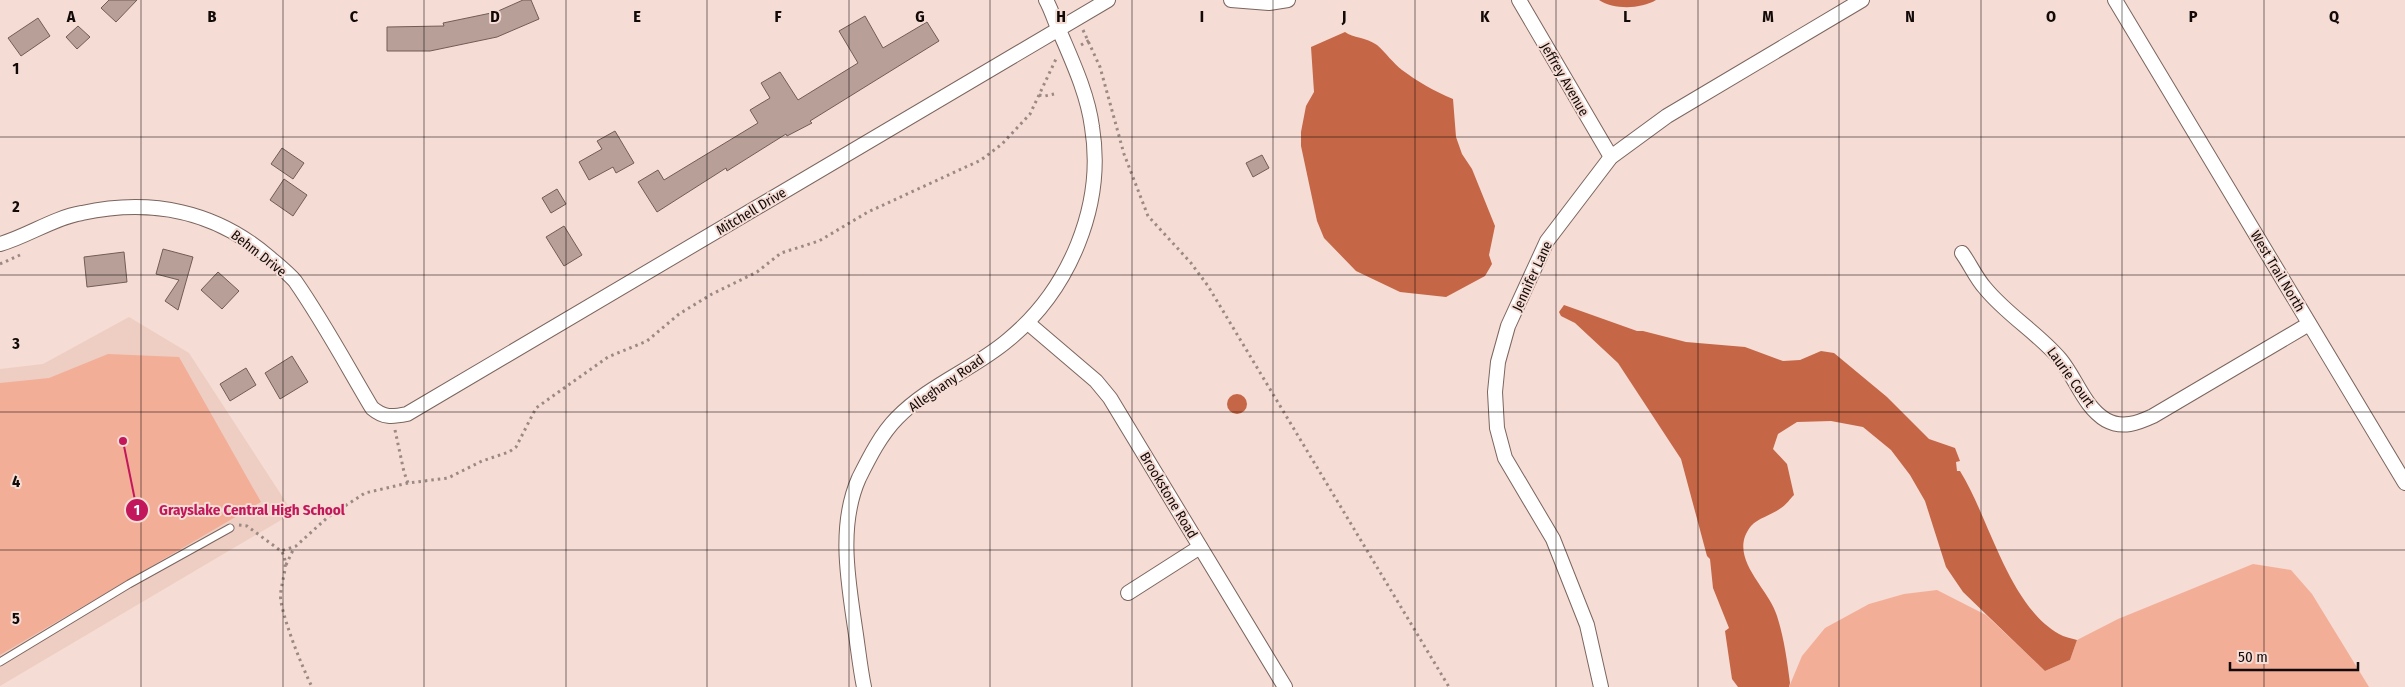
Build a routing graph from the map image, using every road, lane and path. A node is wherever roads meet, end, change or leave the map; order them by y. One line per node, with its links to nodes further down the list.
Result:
1 (1046, 0): 9 (street, Alleghany Road)
2 (1108, 0): 8 (street, Mitchell Drive)
3 (1231, 0): 4 (street)
4 (1288, 0)
5 (1519, 0): 14 (street, Jeffrey Avenue)
6 (1862, 0): 14 (street, Jennifer Lane)
7 (2115, 0): 20 (street, West Trail North)
8 (1077, 18): 9 (street, Mitchell Drive); 10 (path)
9 (1058, 29): 11 (street, Alleghany Road); 21 (street, Mitchell Drive)
10 (1090, 40): 11 (path); 34 (path)
11 (1068, 51): 13 (path); 19 (street, Alleghany Road)
12 (1054, 94): 13 (path)
13 (1039, 95): 22 (path)
14 (1611, 158): 35 (street, Jennifer Lane)
15 (0, 244): 21 (street, Behm Drive)
16 (1962, 253): 20 (street, Laurie Court)
17 (22, 254): 18 (path)
18 (0, 264)
19 (1028, 323): 26 (street, Brookstone Road); 32 (street, Alleghany Road)
20 (2309, 324): 23 (street, West Trail North)
21 (392, 423): 22 (path)
22 (408, 483): 25 (path)
23 (2405, 483)
24 (230, 528): 27 (path); 30 (lane)
25 (296, 546): 27 (path); 28 (path)
26 (1200, 547): 29 (street); 33 (street, Brookstone Road)
27 (282, 551): 28 (path)
28 (286, 567): 31 (path)
29 (1128, 593)
30 (0, 662)
31 (312, 687)
32 (864, 687)
33 (1285, 687)
34 (1450, 687)
35 (1601, 687)

